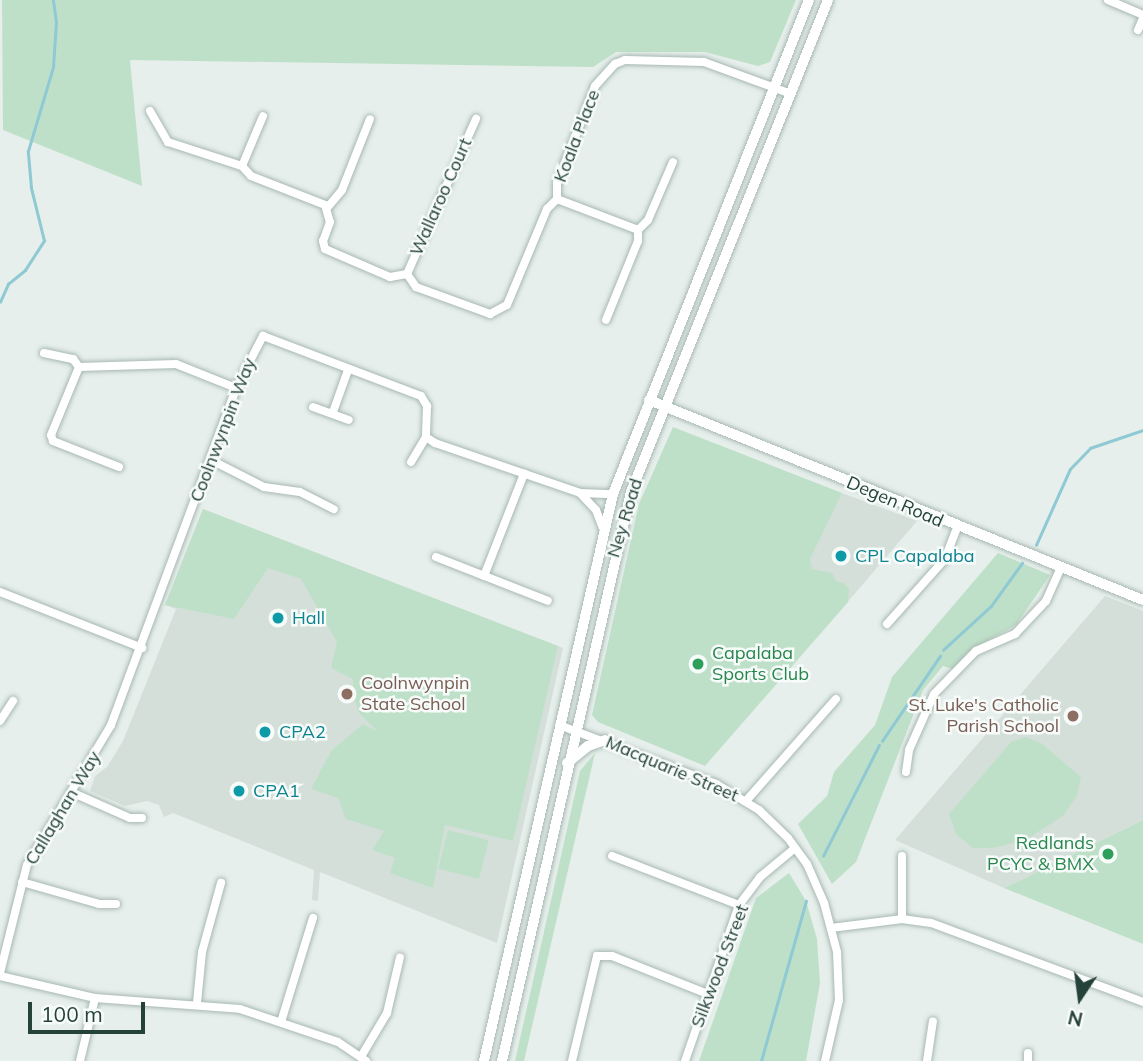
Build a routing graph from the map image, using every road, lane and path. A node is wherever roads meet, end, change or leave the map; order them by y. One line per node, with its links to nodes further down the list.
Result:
1 (809, 0): 6 (main road, Ney Road)
2 (828, 0): 7 (main road, Ney Road)
3 (1108, 0): 4 (street)
4 (1143, 16): 5 (street)
5 (1138, 30)
6 (774, 88): 7 (street, Koala Place); 14 (street, Koala Place); 23 (main road, Ney Road)
7 (790, 94): 25 (main road, Ney Road)
8 (150, 111): 13 (street)
9 (263, 116): 13 (street)
10 (370, 119): 15 (street)
11 (476, 119): 17 (street, Wallaroo Court)
12 (673, 162): 16 (street)
13 (242, 166): 15 (street)
14 (557, 199): 16 (street); 17 (street, Koala Place)
15 (327, 208): 17 (street, Koala Place)
16 (638, 230): 18 (street)
17 (407, 274)
18 (606, 320)
19 (44, 353): 20 (street)
20 (79, 368): 22 (street); 31 (street)
21 (348, 370): 22 (street, Coolnwynpin Way); 26 (street); 28 (street, Coolnwynpin Way)
22 (236, 388): 29 (street, Coolnwynpin Way)
23 (649, 400): 25 (main road, Degen Road); 34 (main road, Ney Road)
24 (313, 407): 26 (street)
25 (666, 407): 37 (main road, Degen Road); 50 (main road, Ney Road)
26 (332, 412): 27 (street)
27 (349, 421)
28 (426, 437): 30 (street); 32 (street)
29 (211, 460): 35 (street); 45 (street, Coolnwynpin Way)
30 (411, 462)
31 (119, 467)
32 (524, 474): 33 (street); 40 (street)
33 (580, 493): 34 (street); 36 (street)
34 (613, 494): 36 (main road, Ney Road)
35 (334, 509)
36 (603, 528): 49 (main road, Ney Road)
37 (957, 528): 39 (main road, Degen Road); 44 (street)
38 (436, 557): 40 (street)
39 (1061, 568): 42 (main road, Degen Road); 53 (street)
40 (484, 576): 43 (street)
41 (0, 592): 45 (street)
42 (1143, 600)
43 (548, 601)
44 (887, 624)
45 (142, 648): 54 (street, Callaghan Way)
46 (836, 699): 55 (street)
47 (13, 701): 48 (street)
48 (0, 721)
49 (559, 725): 50 (street, Macquarie Street); 77 (main road, Ney Road)
50 (576, 728): 51 (street, Macquarie Street); 52 (main road, Ney Road)
51 (604, 740): 52 (main road); 55 (street, Macquarie Street)
52 (567, 764): 78 (main road, Ney Road)
53 (906, 772)
54 (71, 792): 56 (street); 60 (street, Callaghan Way)
55 (746, 801): 57 (street, Macquarie Street)
56 (142, 818)
57 (795, 848): 63 (street, Silkwood Street); 66 (street, Macquarie Street)
58 (612, 856): 63 (street)
59 (902, 856): 65 (street)
60 (22, 882): 62 (street); 68 (street, Callaghan Way)
61 (221, 883): 72 (street)
62 (116, 904)
63 (739, 905): 69 (street, Silkwood Street)
64 (313, 918): 74 (street)
65 (902, 919): 66 (street); 71 (street)
66 (831, 928): 81 (street, Macquarie Street)
67 (400, 957): 75 (street)
68 (0, 974): 70 (street)
69 (708, 994): 79 (street); 80 (street, Silkwood Street)
70 (94, 998): 72 (street); 76 (street)
71 (1143, 1002)
72 (197, 1003): 74 (street)
73 (933, 1021): 82 (street)
74 (281, 1022): 75 (street)
75 (364, 1058)
76 (80, 1061)
77 (484, 1061)
78 (502, 1061)
79 (572, 1061)
80 (685, 1061)
81 (825, 1061)
82 (927, 1061)

